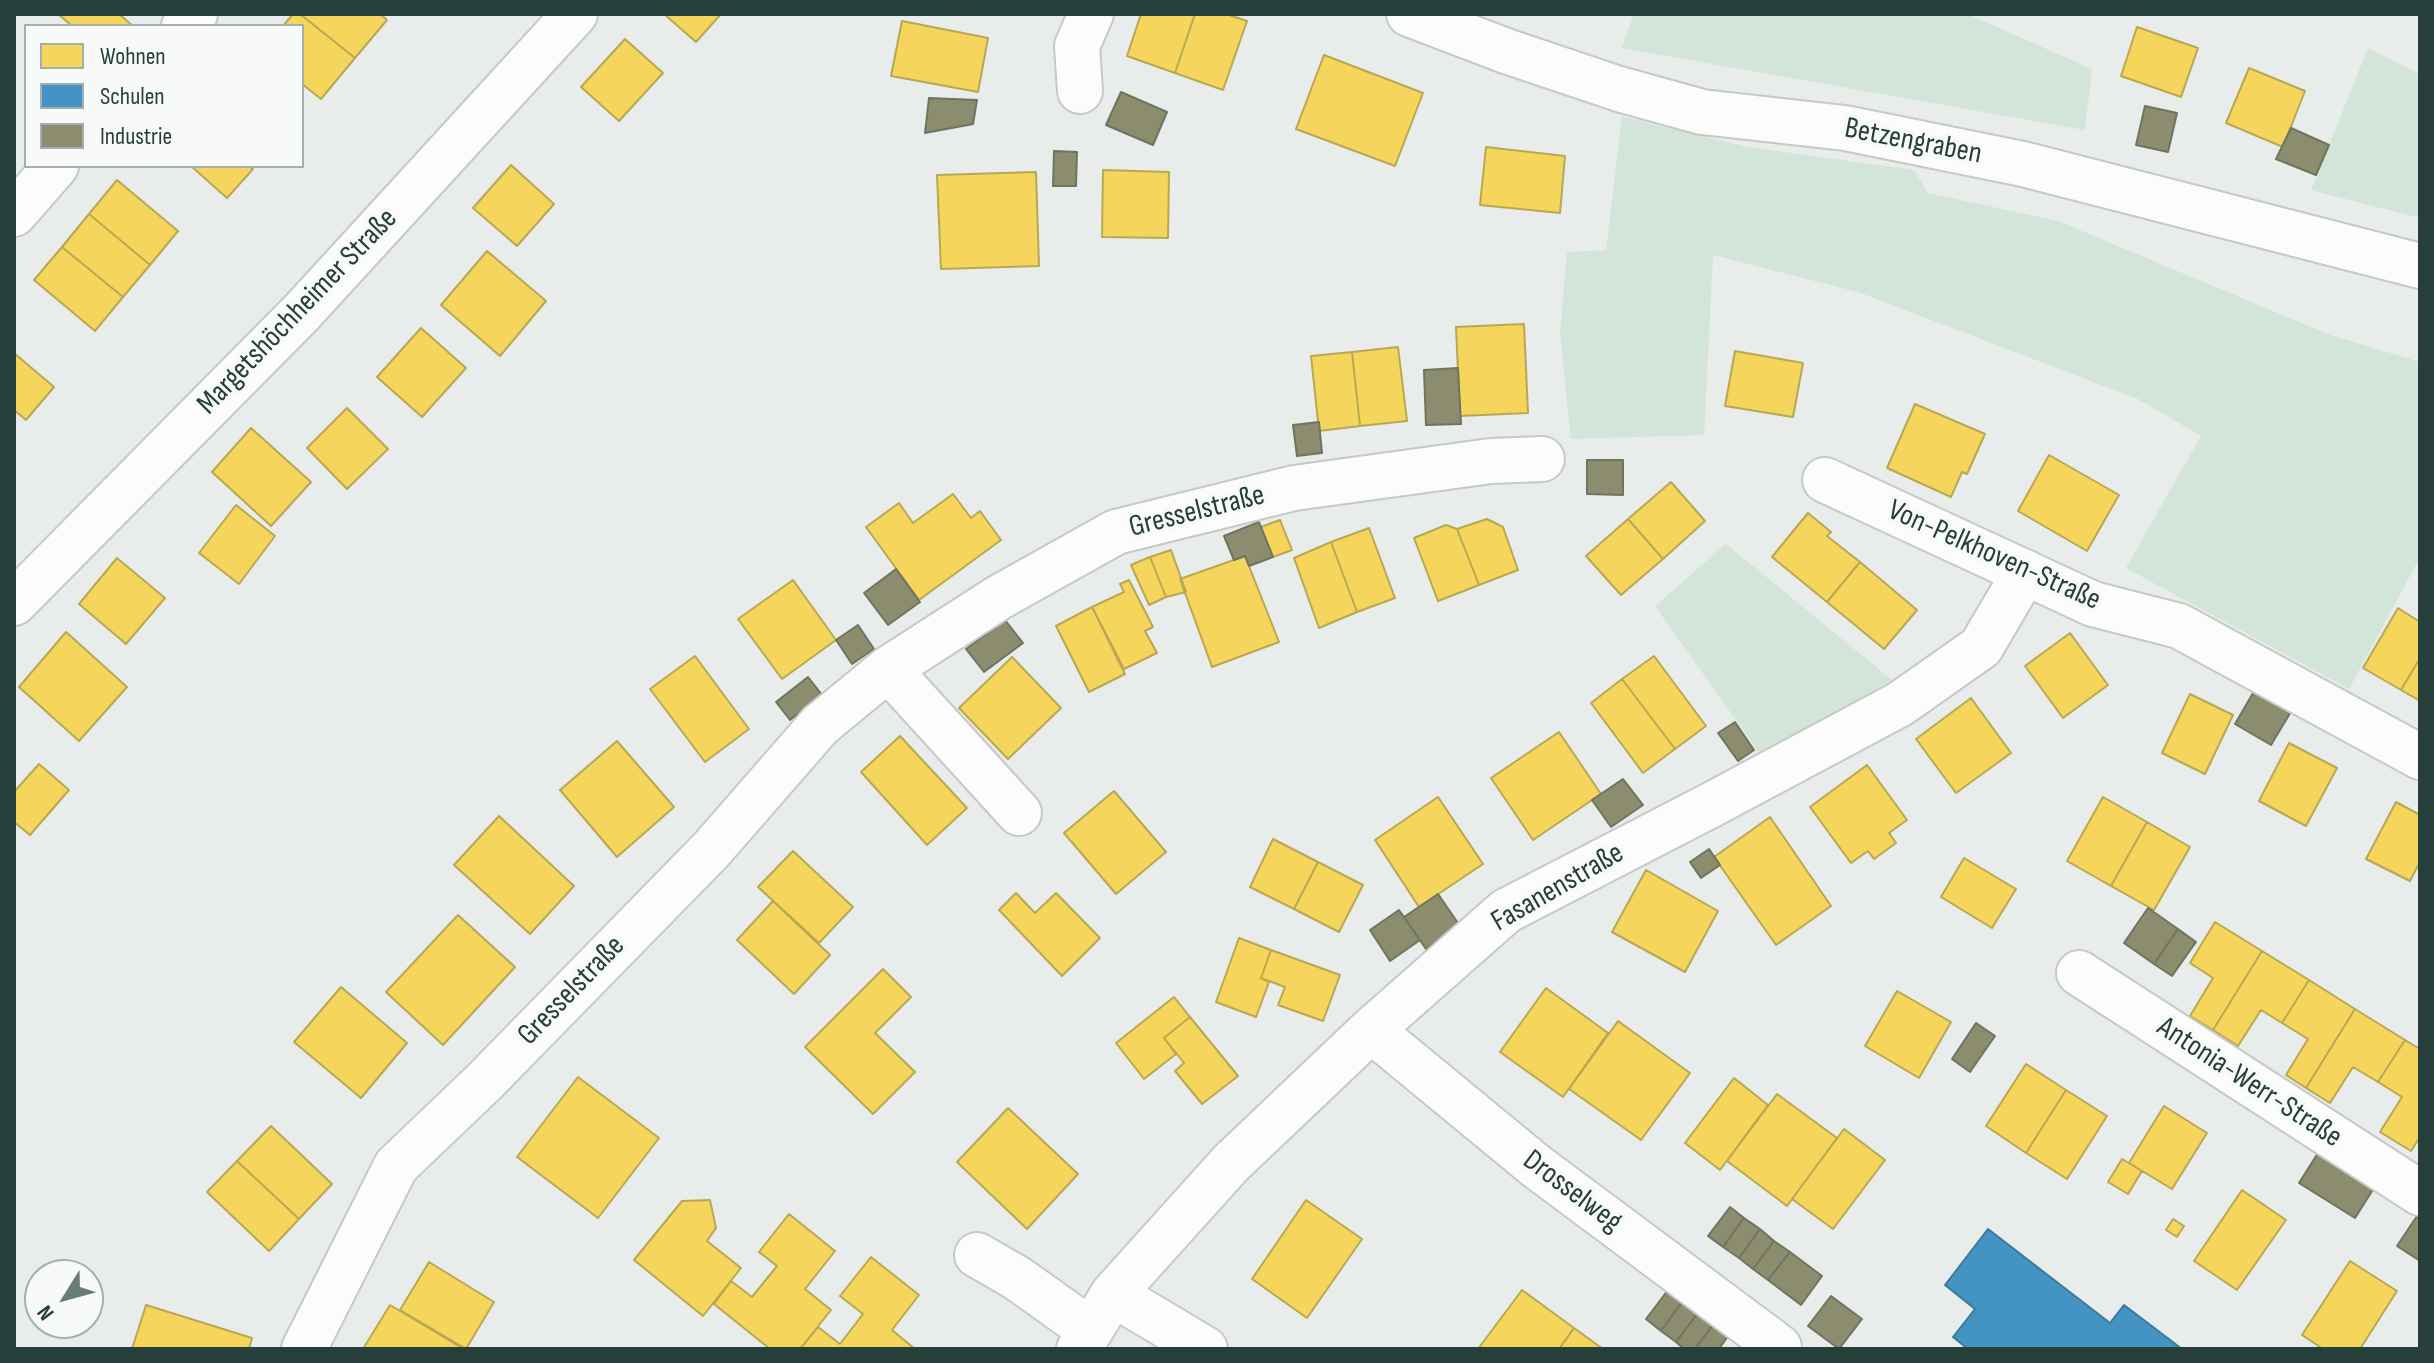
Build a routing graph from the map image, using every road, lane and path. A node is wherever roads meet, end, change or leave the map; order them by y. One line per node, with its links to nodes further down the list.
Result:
1 (575, 14): 11 (street, Margetshöchheimer Straße)
2 (1091, 14): 4 (street)
3 (1409, 14): 7 (street, Betzengraben)
4 (1080, 91)
5 (54, 168): 6 (street)
6 (14, 214)
7 (2420, 266)
8 (1542, 459): 12 (street, Gresselstraße)
9 (1825, 480): 10 (street, Von-Pelkhoven-Straße)
10 (2025, 572): 13 (street, Von-Pelkhoven-Straße); 16 (street, Fasanenstraße)
11 (14, 603)
12 (888, 669): 14 (street); 21 (street, Gresselstraße)
13 (2420, 757)
14 (1019, 813)
15 (2079, 973): 17 (street, Antonia-Werr-Straße)
16 (1371, 1030): 19 (street, Fasanenstraße); 20 (street, Drosselweg)
17 (2420, 1193)
18 (977, 1255): 19 (street)
19 (1094, 1324): 22 (street)
20 (1779, 1347)
21 (304, 1349)
22 (1205, 1349)

